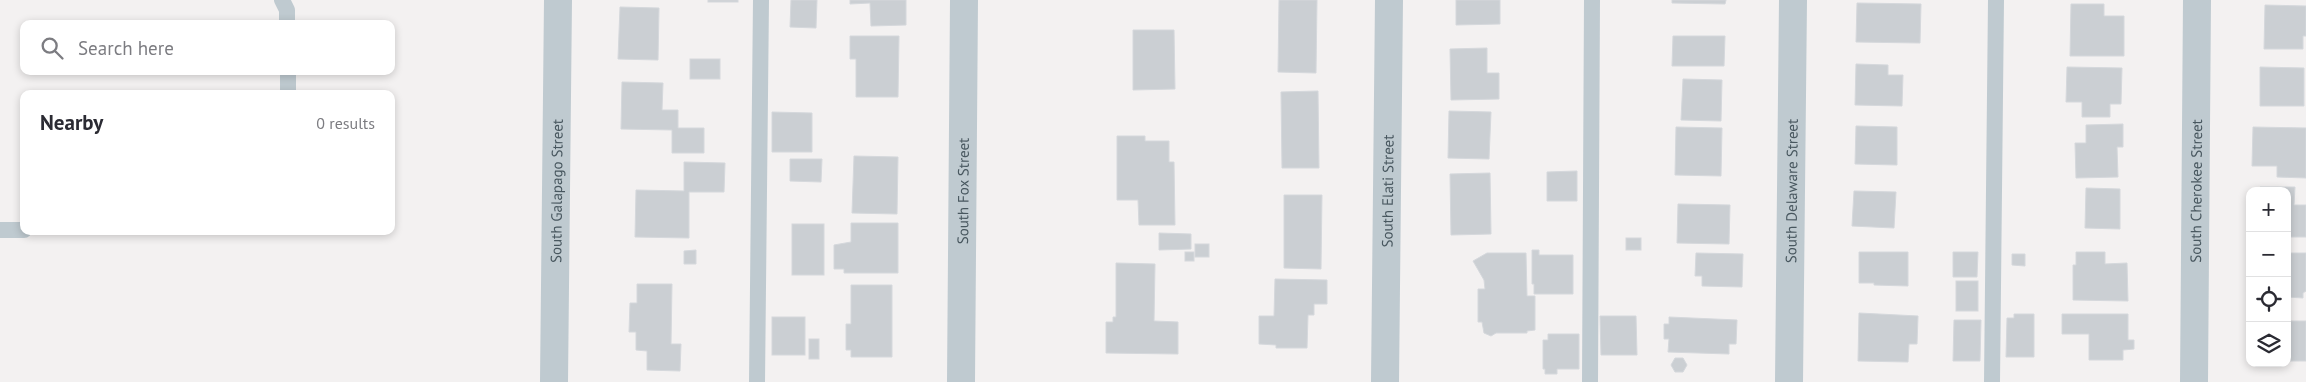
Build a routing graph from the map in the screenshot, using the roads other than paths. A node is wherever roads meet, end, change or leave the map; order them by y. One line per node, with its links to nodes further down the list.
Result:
1 (282, 0): 10 (lane)
2 (558, 0): 15 (street, South Galapago Street)
3 (761, 0): 16 (lane)
4 (964, 0): 17 (street, South Fox Street)
5 (1389, 0): 18 (street, South Elati Street)
6 (1592, 0): 19 (lane)
7 (1793, 0): 20 (street, South Delaware Street)
8 (1996, 0): 21 (lane)
9 (2197, 0): 22 (street, South Cherokee Street)
10 (287, 20)
11 (288, 75): 12 (lane)
12 (288, 90)
13 (0, 230): 14 (lane)
14 (20, 230)
15 (554, 382)
16 (757, 382)
17 (961, 382)
18 (1386, 382)
19 (1590, 382)
20 (1789, 382)
21 (1992, 382)
22 (2194, 382)

